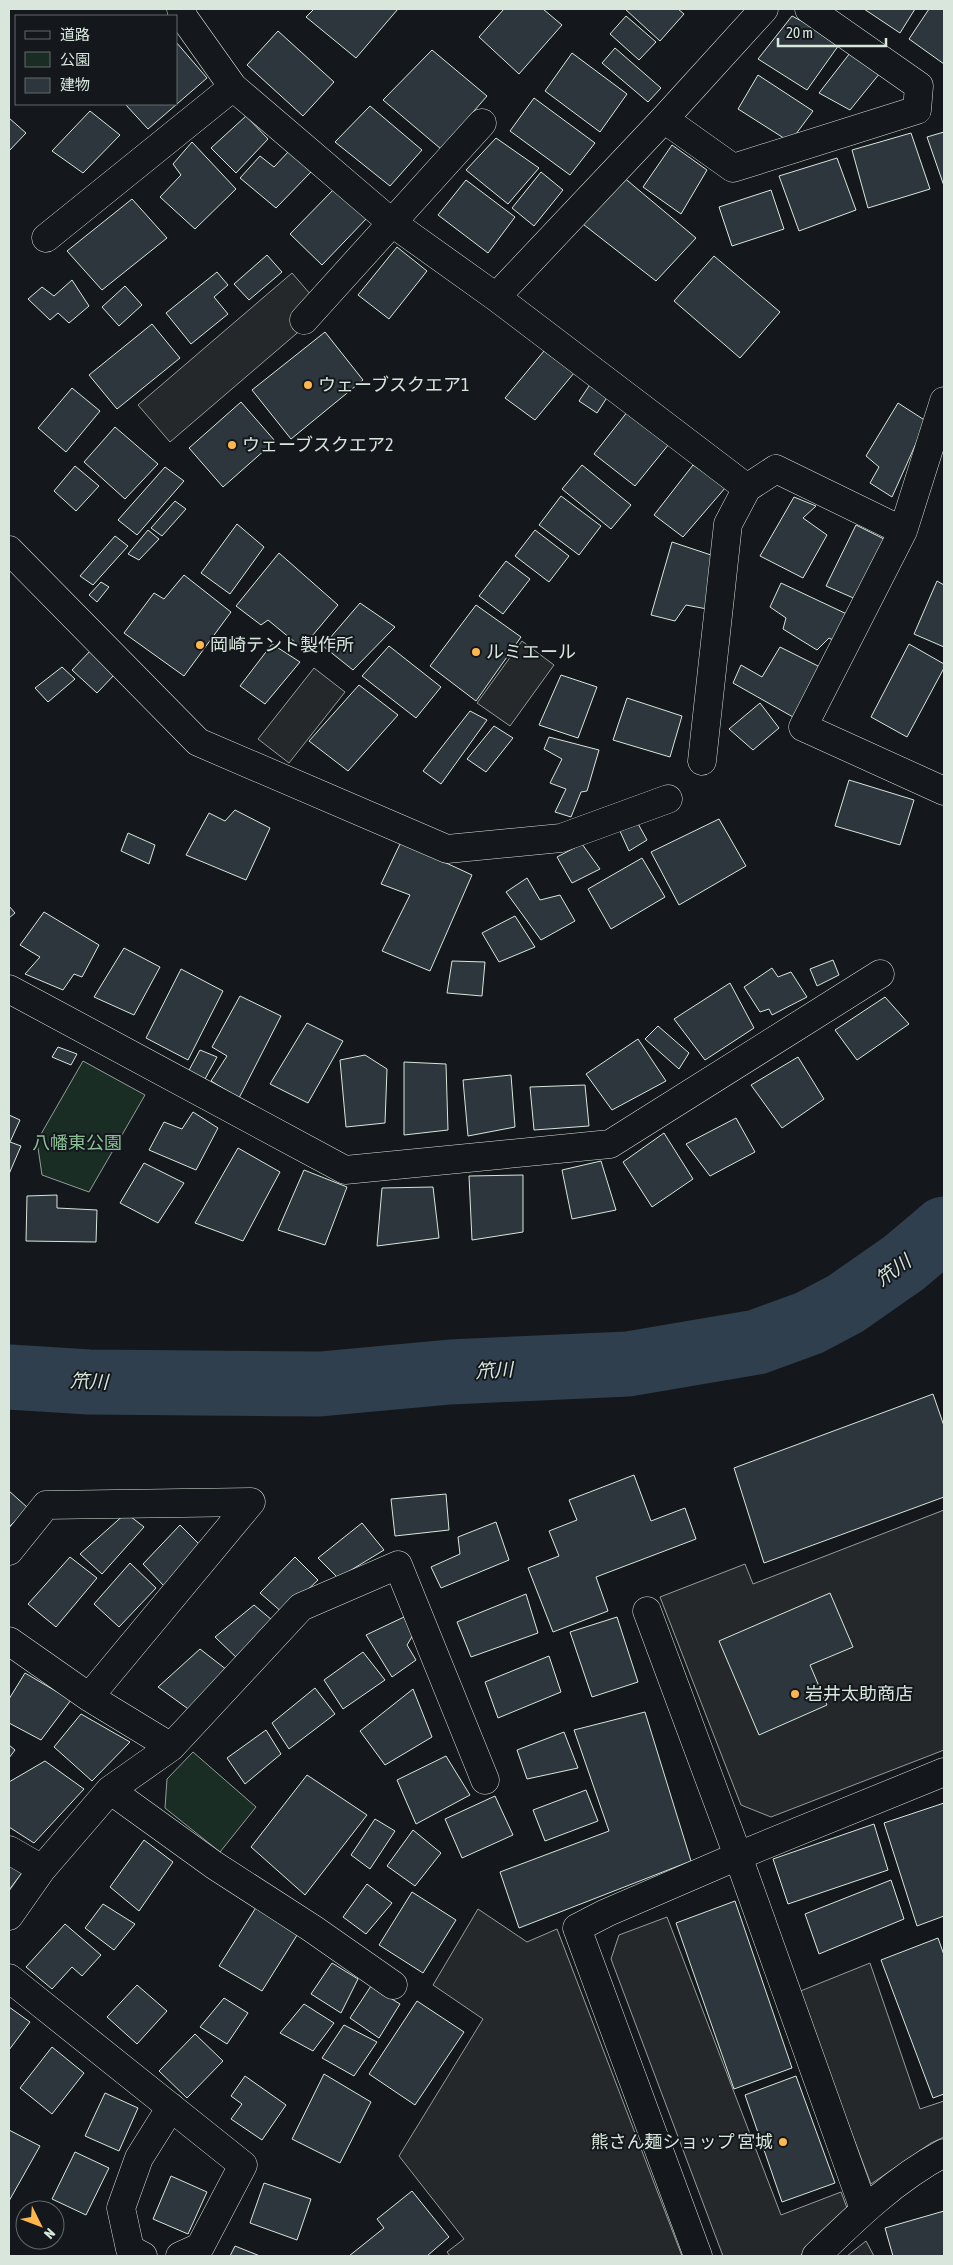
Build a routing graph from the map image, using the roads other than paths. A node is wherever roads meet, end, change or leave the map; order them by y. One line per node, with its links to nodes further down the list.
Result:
1 (181, 9): 4 (street)
2 (764, 9): 5 (street)
3 (809, 9): 5 (street)
4 (233, 86): 7 (street); 8 (street)
5 (664, 120): 9 (street)
6 (482, 123): 7 (street)
7 (390, 222): 9 (street); 10 (street)
8 (46, 238)
9 (496, 297): 12 (street)
10 (304, 320)
11 (944, 401): 13 (street)
12 (747, 488): 13 (street); 15 (street)
13 (903, 531): 16 (street)
14 (9, 550): 17 (street)
15 (702, 761)
16 (944, 792)
17 (668, 799)
18 (880, 974): 19 (street)
19 (9, 989)
20 (9, 1551): 23 (street)
21 (647, 1611): 29 (street)
22 (9, 1641): 23 (street)
23 (88, 1697): 24 (street)
24 (171, 1747): 26 (street); 27 (street)
25 (944, 1772): 29 (street)
26 (485, 1780)
27 (110, 1790): 30 (street); 33 (street)
28 (9, 1850): 30 (street)
29 (738, 1856): 36 (street); 39 (street)
30 (42, 1869): 31 (street)
31 (9, 1916)
32 (9, 1978): 34 (street)
33 (393, 1985)
34 (171, 2108): 37 (street); 38 (street)
35 (944, 2153): 36 (street)
36 (864, 2209): 40 (street)
37 (143, 2256)
38 (180, 2256)
39 (698, 2256)
40 (816, 2256)

